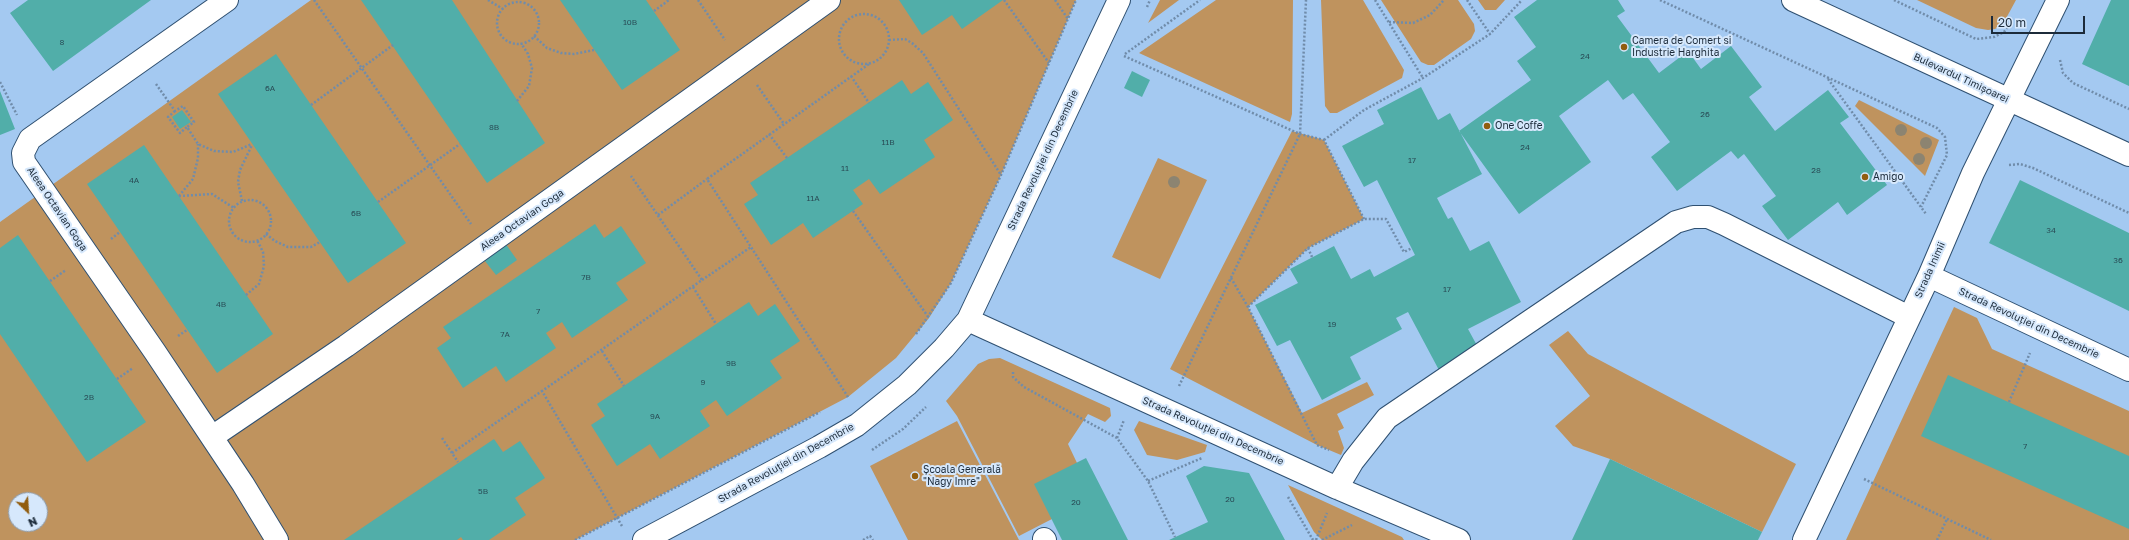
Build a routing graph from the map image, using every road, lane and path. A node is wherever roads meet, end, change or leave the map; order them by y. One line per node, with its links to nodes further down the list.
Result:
1 (227, 0): 34 (street)
2 (314, 0): 38 (path)
3 (488, 0): 22 (path)
4 (669, 0): 23 (path)
5 (698, 0): 35 (path)
6 (829, 0): 35 (street, Aleea Octavian Goga)
7 (1004, 0): 37 (path)
8 (1055, 0): 24 (path)
9 (1076, 0): 24 (path)
10 (1119, 0): 89 (street, Strada Revoluției din Decembrie)
11 (1200, 0): 52 (path)
12 (1306, 0): 52 (path)
13 (1375, 0): 25 (path)
14 (1444, 0): 25 (path)
15 (1467, 0): 27 (path)
16 (1522, 0): 27 (path)
17 (1660, 0): 41 (path)
18 (1793, 0): 43 (street, Bulevardul Timișoarei)
19 (1894, 0): 26 (path)
20 (2058, 0): 43 (street, Strada Inimii)
21 (513, 1): 22 (path); 28 (path)
22 (503, 9): 30 (path)
23 (654, 11)
24 (1068, 18): 37 (path)
25 (1388, 22): 40 (path)
26 (2012, 22)
27 (1490, 34): 40 (path)
28 (534, 36): 30 (path); 32 (path)
29 (889, 40): 36 (path); 36 (path); 62 (path)
30 (521, 43): 44 (path)
31 (393, 45): 38 (path)
32 (594, 50)
33 (2060, 58): 47 (path)
34 (140, 62): 48 (path); 53 (street)
35 (742, 63): 49 (path); 57 (street, Aleea Octavian Goga)
36 (869, 64): 39 (path)
37 (1049, 64): 62 (path)
38 (362, 68): 46 (path); 60 (path)
39 (851, 76): 45 (path); 49 (path)
40 (1423, 78): 54 (path)
41 (1827, 79): 67 (path); 67 (path)
42 (0, 82): 53 (path)
43 (2009, 100): 58 (street, Bulevardul Timișoarei); 73 (street, Strada Inimii)
44 (517, 101)
45 (869, 103)
46 (312, 105)
47 (2129, 109)
48 (175, 111): 50 (path); 50 (path)
49 (784, 124): 51 (path)
50 (187, 127): 55 (path)
51 (769, 134): 59 (path); 63 (path)
52 (1300, 134): 54 (path); 82 (path)
53 (30, 139): 104 (street, Aleea Octavian Goga)
54 (1324, 140): 71 (path)
55 (198, 144): 64 (path); 66 (path)
56 (460, 144): 60 (path)
57 (615, 155): 70 (path); 76 (street, Aleea Octavian Goga)
58 (2129, 155)
59 (787, 158)
60 (430, 165): 65 (path); 76 (path)
61 (2005, 166): 69 (path)
62 (1001, 175): 88 (path)
63 (707, 179): 70 (path); 77 (path)
64 (242, 201): 66 (path); 72 (path)
65 (378, 202)
66 (234, 208): 74 (path)
67 (1921, 208): 73 (path)
68 (853, 211): 88 (path)
69 (2129, 214)
70 (658, 215): 83 (path)
71 (1364, 219): 78 (path); 79 (path)
72 (266, 234): 74 (path); 75 (path)
73 (1945, 238): 81 (street, Strada Inimii)
74 (257, 240): 85 (path)
75 (320, 242)
76 (486, 246): 104 (street, Aleea Octavian Goga)
77 (750, 247): 83 (path); 99 (path)
78 (1308, 248): 80 (path); 86 (path)
79 (1412, 248)
80 (1312, 256)
81 (1929, 276): 87 (street, Strada Inimii); 91 (street, Strada Revoluției din Decembrie)
82 (1231, 278): 86 (path); 103 (path)
83 (702, 280): 84 (path)
84 (693, 287): 90 (path); 94 (path)
85 (246, 295)
86 (1248, 307): 108 (path)
87 (1909, 317): 108 (street); 110 (street, Strada Inimii)
88 (929, 318): 92 (path)
89 (968, 320): 93 (street, Strada Revoluției din Decembrie); 119 (street, Strada Revoluției din Decembrie)
90 (716, 324)
91 (2041, 329): 95 (street, Strada Revoluției din Decembrie); 101 (path)
92 (911, 340)
93 (1022, 344): 103 (street, Strada Revoluției din Decembrie); 111 (path)
94 (602, 351): 96 (path); 97 (path)
95 (2129, 370)
96 (624, 386)
97 (542, 392): 106 (path); 113 (path)
98 (854, 393): 99 (path)
99 (848, 397): 100 (path)
100 (841, 401)
101 (2009, 402)
102 (827, 408): 113 (path)
103 (1167, 411): 112 (street, Strada Revoluției din Decembrie)
104 (212, 437): 117 (street, Aleea Octavian Goga)
105 (442, 438): 106 (path)
106 (452, 453): 109 (path)
107 (1203, 458): 111 (path)
108 (1353, 461): 112 (street)
109 (458, 462)
110 (1838, 466): 114 (path); 123 (street, Strada Inimii)
111 (1148, 481): 116 (path)
112 (1337, 488): 122 (street, Strada Revoluției din Decembrie)
113 (617, 517): 115 (path); 118 (path)
114 (1947, 519): 124 (path); 125 (path)
115 (624, 529)
116 (1175, 537)
117 (277, 540)
118 (575, 540)
119 (644, 540)
120 (864, 540): 121 (path)
121 (873, 540)
122 (1459, 540)
123 (1804, 540)
124 (1937, 540)
125 (1992, 540)

